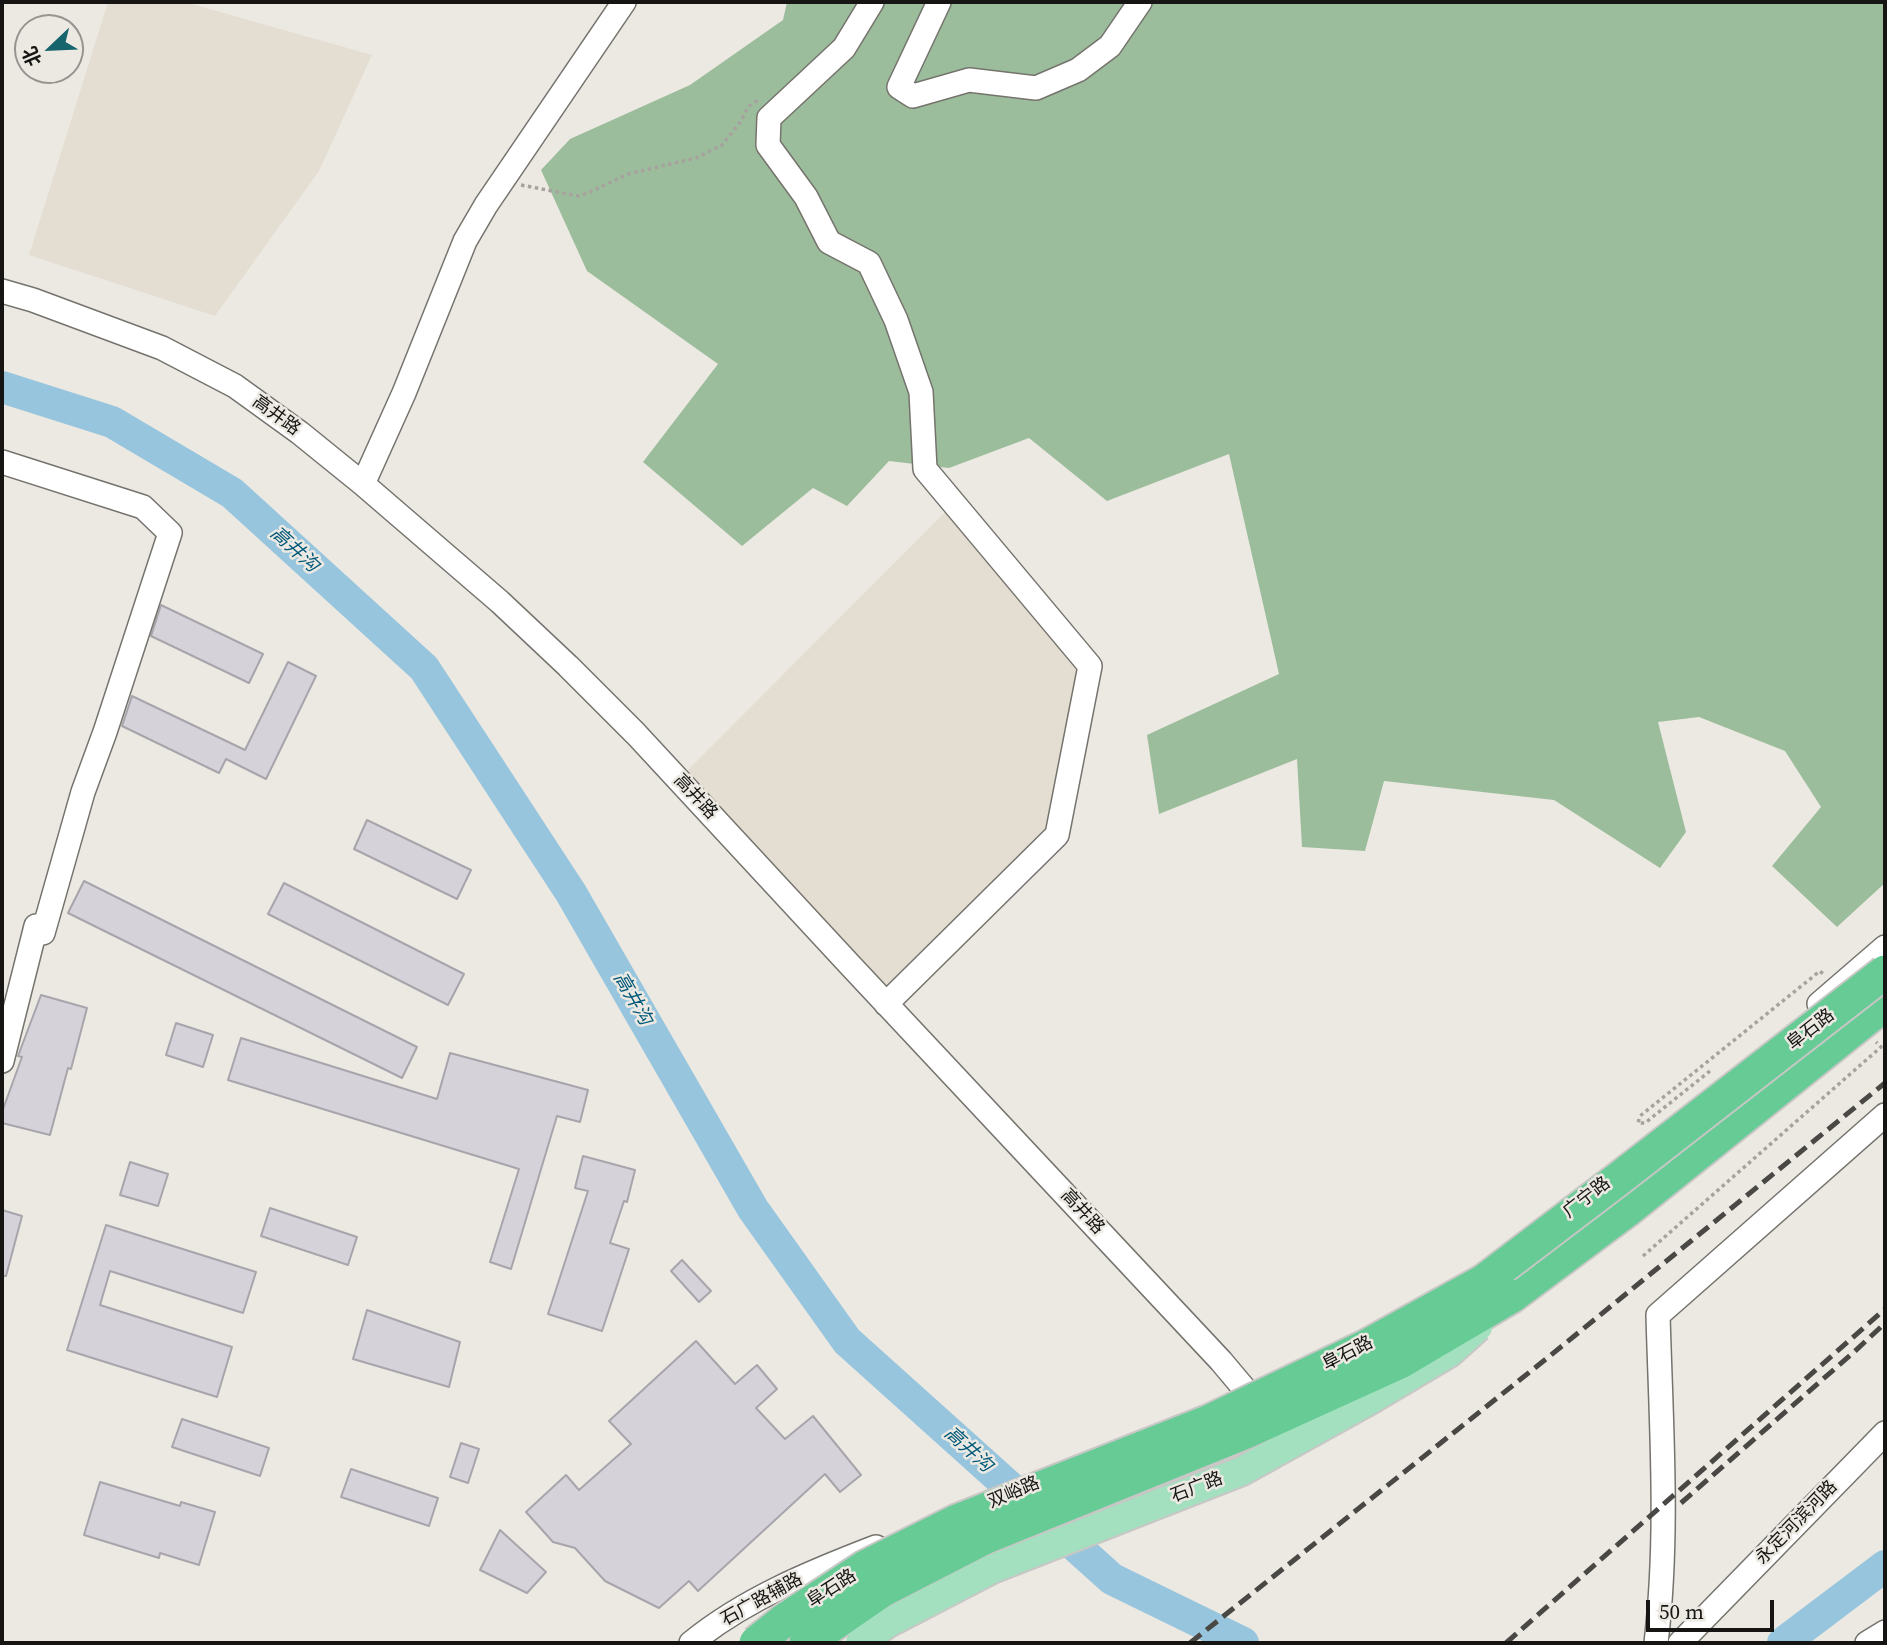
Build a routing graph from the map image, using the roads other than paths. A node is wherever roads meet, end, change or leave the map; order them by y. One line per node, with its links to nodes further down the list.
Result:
1 (624, 2): 7 (street)
2 (872, 2): 10 (street)
3 (939, 2): 4 (street)
4 (1140, 2)
5 (2, 290): 7 (street, 高井路)
6 (2, 462): 12 (street)
7 (363, 484): 10 (street, 高井路)
8 (1885, 947): 15 (street, 广宁路)
9 (1885, 972): 23 (highway, 阜石路, bridge)
10 (886, 1004): 15 (street, 高井路)
11 (1885, 1006): 14 (highway, 阜石路); 17 (street)
12 (2, 1061)
13 (1885, 1115): 26 (street)
14 (1512, 1296): 20 (highway, 阜石路, bridge); 24 (main road, 石广路, bridge)
15 (1253, 1396): 17 (street, 高井路); 18 (street, 双峪路, bridge)
16 (1885, 1433): 27 (street, 永定河滨河路)
17 (1284, 1439): 25 (street)
18 (954, 1518): 20 (street, 双峪路); 21 (street, 石广路辅路)
19 (1885, 1632): 28 (street)
20 (809, 1642): 22 (street, 石广路辅路)
21 (691, 1643)
22 (706, 1643)
23 (756, 1643)
24 (860, 1643)
25 (868, 1643)
26 (1656, 1643)
27 (1680, 1643)
28 (1867, 1643)

